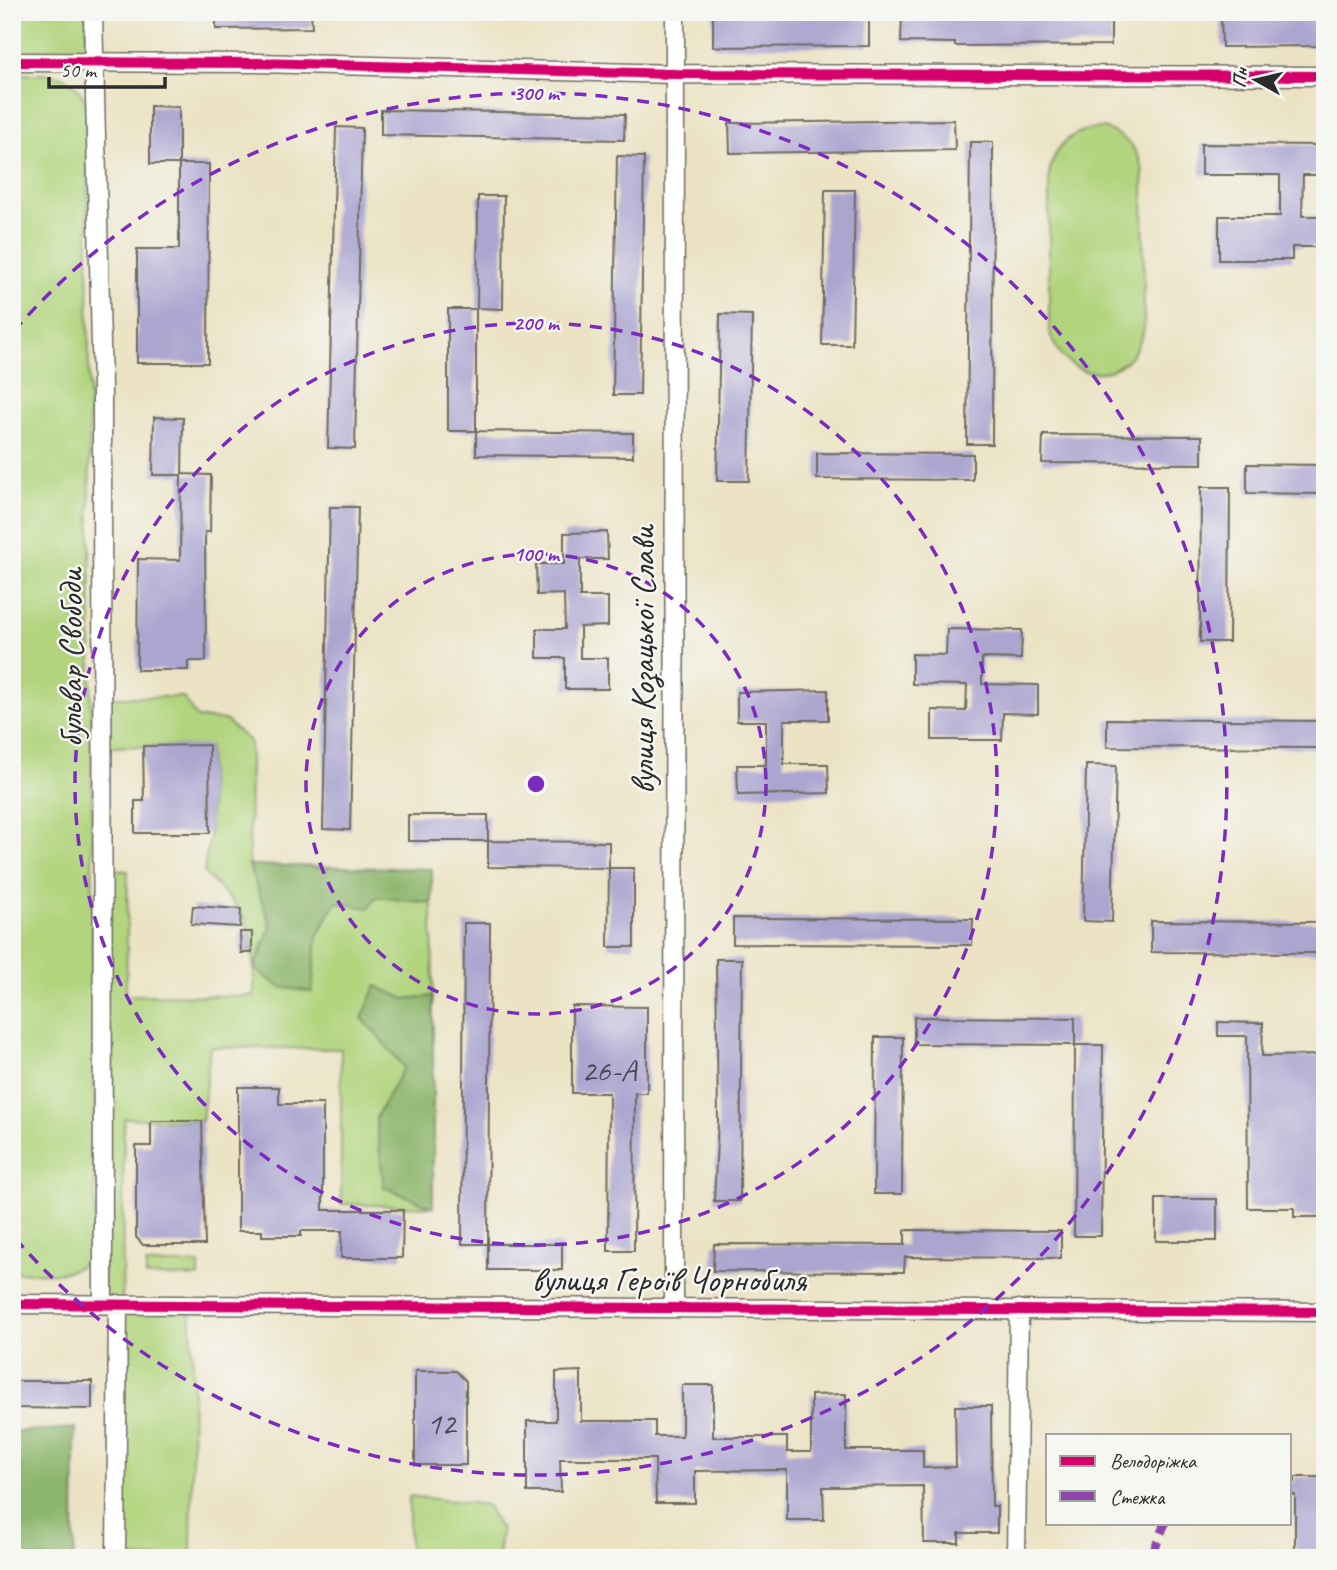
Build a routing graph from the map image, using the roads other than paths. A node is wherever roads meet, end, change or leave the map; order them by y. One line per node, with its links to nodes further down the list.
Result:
1 (93, 12): 4 (street, бульвар Свободи)
2 (675, 12): 5 (street, вулиця Козацької Слави)
3 (12, 62): 4 (street)
4 (93, 64): 5 (street); 7 (street, бульвар Свободи)
5 (675, 74): 6 (street); 9 (street, вулиця Козацької Слави)
6 (1325, 76)
7 (110, 1303): 8 (street, вулиця Героїв Чорнобиля); 9 (street, вулиця Героїв Чорнобиля); 12 (street, бульвар Свободи)
8 (12, 1304)
9 (674, 1307): 10 (street, вулиця Героїв Чорнобиля)
10 (1019, 1310): 11 (street, вулиця Героїв Чорнобиля); 13 (street)
11 (1325, 1312)
12 (116, 1558)
13 (1016, 1558)

